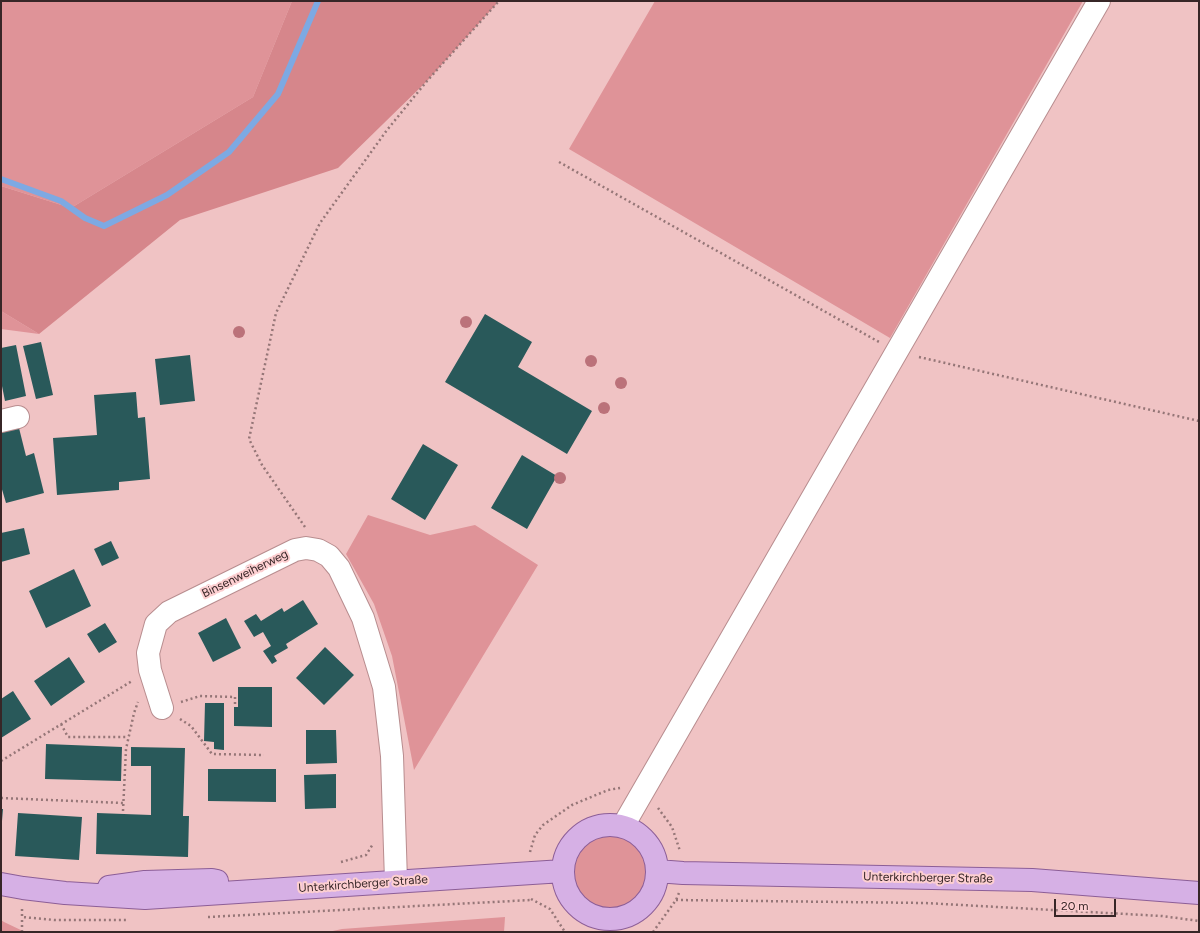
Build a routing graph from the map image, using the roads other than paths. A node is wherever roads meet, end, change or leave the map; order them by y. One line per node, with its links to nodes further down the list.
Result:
1 (1099, 1): 3 (street)
2 (162, 708): 6 (street, Binsenweiherweg)
3 (623, 826): 4 (main road); 5 (main road)
4 (562, 871): 6 (main road, Unterkirchberger Straße); 9 (main road)
5 (657, 871): 8 (main road, Unterkirchberger Straße); 9 (main road)
6 (396, 881): 7 (main road, Unterkirchberger Straße)
7 (1, 884)
8 (1199, 893)
9 (608, 926)

